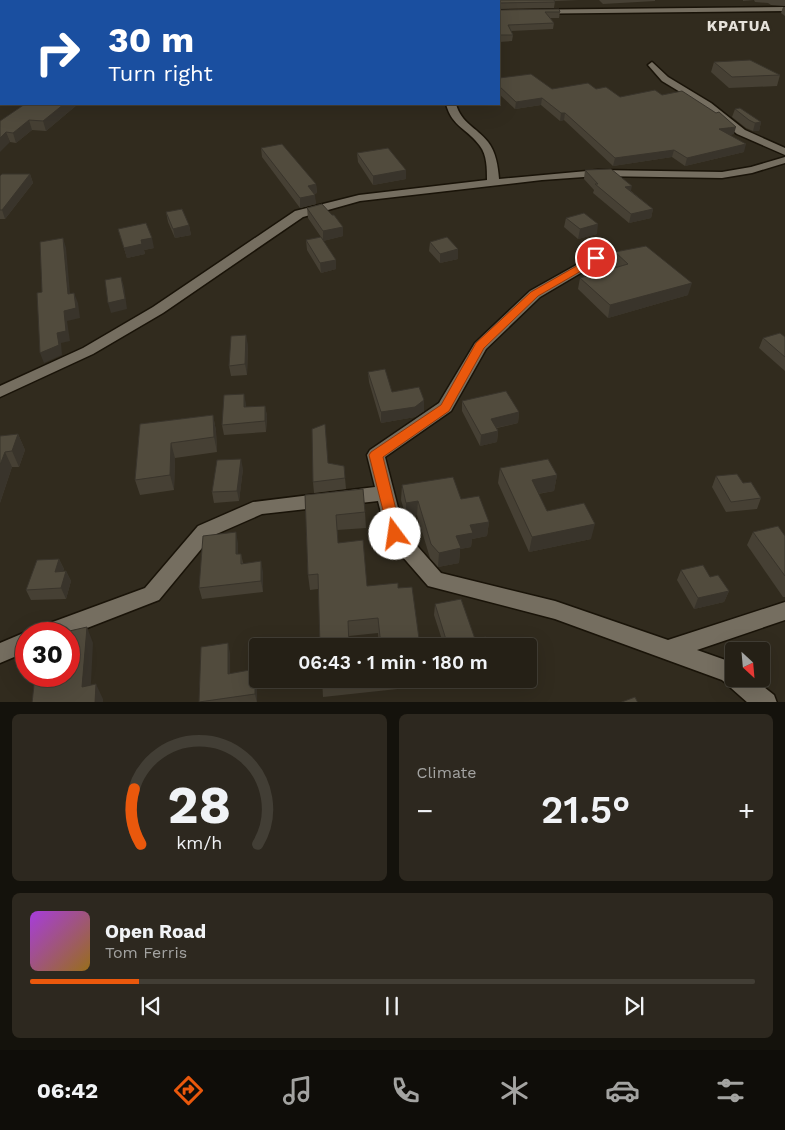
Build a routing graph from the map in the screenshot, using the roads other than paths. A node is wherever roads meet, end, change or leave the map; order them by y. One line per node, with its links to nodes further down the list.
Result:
1 (785, 10): 2 (street)
2 (500, 12)
3 (652, 65): 5 (street)
4 (451, 105): 7 (street)
5 (785, 152)
6 (785, 160): 7 (street)
7 (493, 184): 9 (street)
8 (596, 258): 10 (street)
9 (0, 392)
10 (385, 493): 12 (street); 14 (street)
11 (785, 611): 14 (street)
12 (79, 622)
13 (15, 647): 15 (street)
14 (669, 650): 16 (street)
15 (0, 653)
16 (725, 671)
17 (748, 688): 18 (street)
18 (766, 702)

